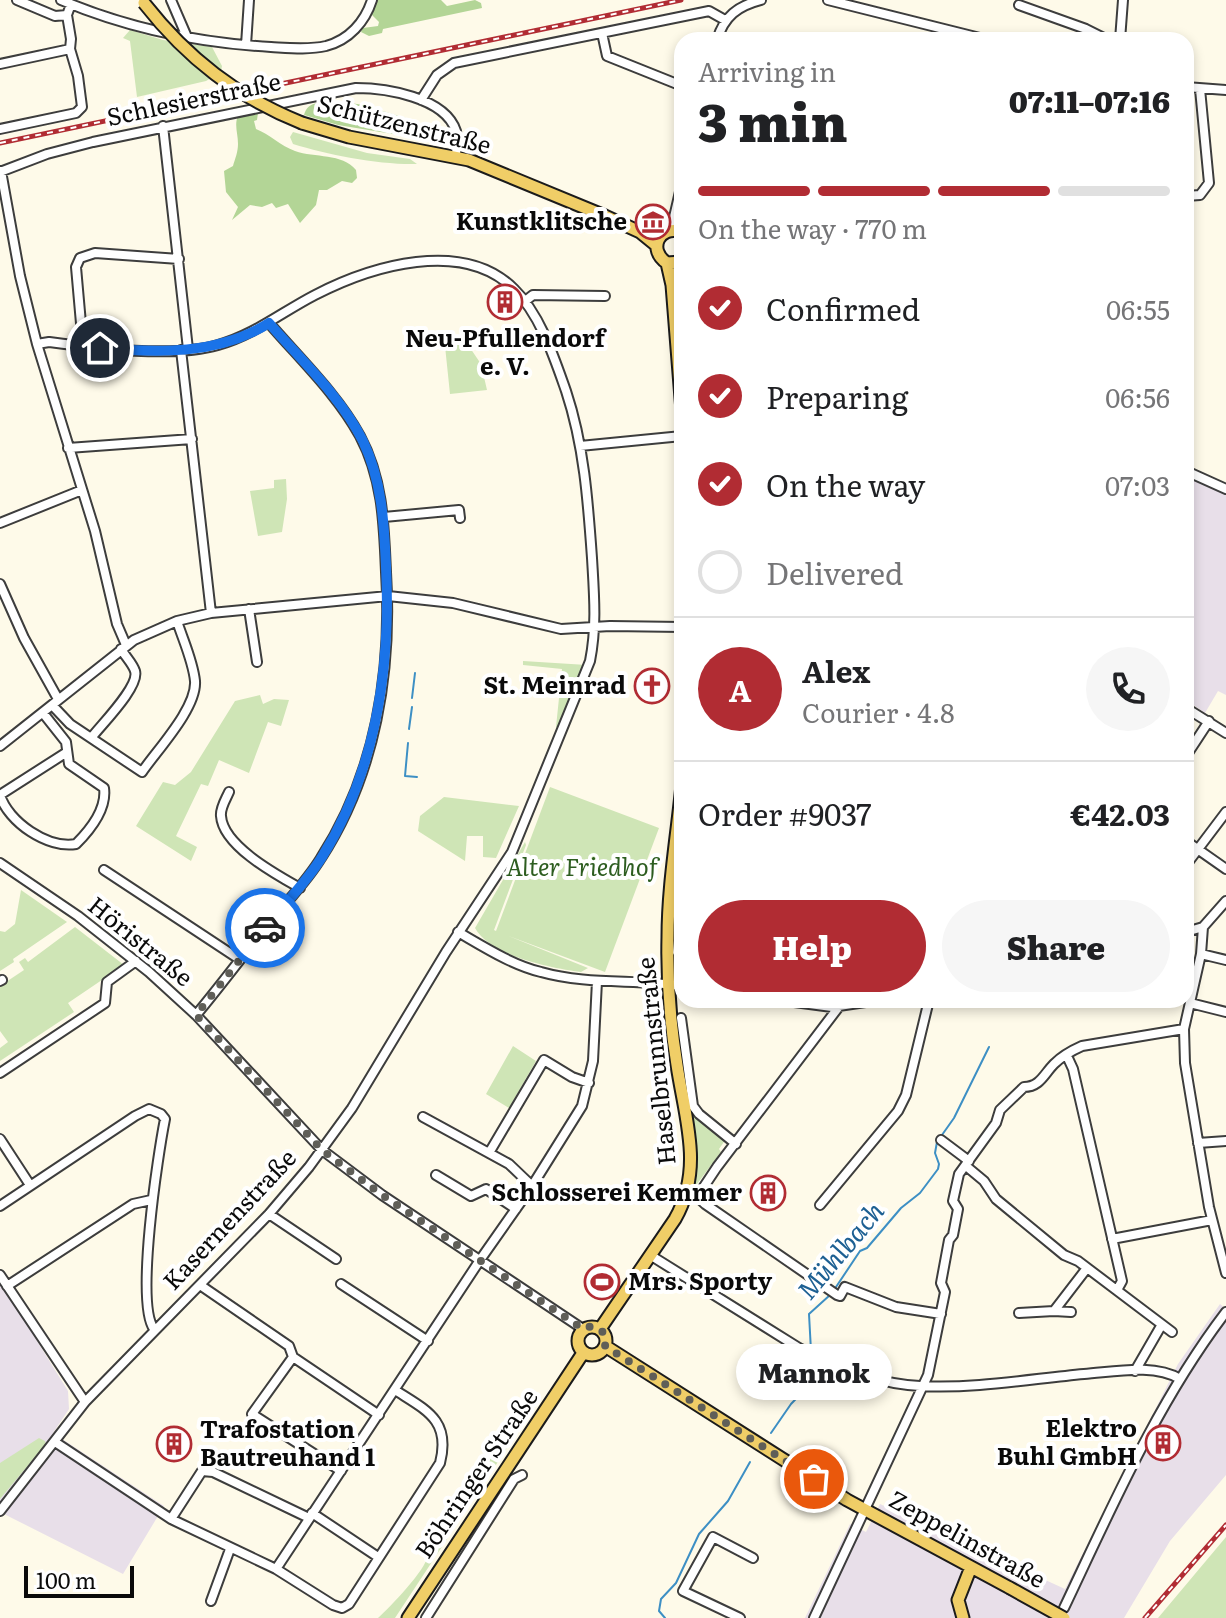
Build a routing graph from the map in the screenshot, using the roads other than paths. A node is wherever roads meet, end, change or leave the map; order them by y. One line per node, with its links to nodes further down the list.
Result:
1 (17, 0): 12 (street)
2 (61, 0): 10 (street)
3 (171, 0): 19 (street)
4 (249, 0): 20 (street)
5 (372, 0): 20 (street)
6 (761, 0): 13 (street)
7 (828, 0): 15 (street)
8 (1123, 0): 17 (street)
9 (143, 2): 30 (main road, Schützenstraße, bridge)
10 (71, 4): 12 (street); 19 (street)
11 (1019, 5): 16 (street)
12 (67, 15): 21 (street)
13 (725, 20): 14 (street); 18 (street)
14 (720, 32)
15 (956, 32)
16 (1092, 32)
17 (1121, 32)
18 (602, 33): 23 (street); 27 (street)
19 (187, 37): 20 (street)
20 (246, 45)
21 (70, 49): 22 (street); 29 (street)
22 (0, 64)
23 (674, 83)
24 (1194, 88): 25 (street)
25 (1200, 89): 26 (street); 32 (street)
26 (1226, 90)
27 (421, 100): 28 (street, Schlesierstraße); 30 (street, Schlesierstraße)
28 (163, 126): 31 (street, Schlesierstraße); 34 (street)
29 (0, 129)
30 (456, 157): 33 (main road, Schützenstraße)
31 (0, 172): 41 (street)
32 (1194, 195)
33 (670, 235): 35 (main road)
34 (179, 259): 42 (street); 43 (street)
35 (674, 262)
36 (674, 270): 39 (main road)
37 (605, 296): 38 (street)
38 (524, 302): 40 (street, Kasernenstraße); 46 (street, Kasernenstraße)
39 (674, 305)
40 (269, 323): 43 (street, Kasernenstraße); 51 (street)
41 (37, 344): 42 (street, Kasernenstraße); 47 (street)
42 (83, 346): 43 (street, Kasernenstraße)
43 (184, 349): 45 (street)
44 (674, 437): 46 (street)
45 (192, 439): 47 (street); 57 (street)
46 (580, 446): 59 (street, Kasernenstraße)
47 (68, 448): 50 (street)
48 (1194, 475): 49 (street)
49 (1226, 489)
50 (82, 490): 53 (street); 61 (street)
51 (384, 517): 52 (street); 55 (street)
52 (460, 518)
53 (0, 523)
54 (0, 584): 63 (street)
55 (388, 596): 56 (street); 59 (street); 82 (street)
56 (249, 609): 57 (street); 62 (street)
57 (211, 613): 58 (street)
58 (177, 621): 61 (street); 68 (street)
59 (595, 627): 60 (street); 86 (street, Kasernenstraße)
60 (674, 627)
61 (123, 647): 63 (street); 68 (street)
62 (257, 662)
63 (55, 702): 64 (street); 68 (street)
64 (43, 713): 70 (street); 71 (street)
65 (1194, 713): 66 (street)
66 (1209, 721): 67 (street); 69 (street)
67 (1226, 733)
68 (92, 737)
69 (1194, 744)
70 (0, 746)
71 (67, 752): 73 (street); 73 (street)
72 (229, 792): 82 (street)
73 (0, 795)
74 (1226, 812): 76 (street)
75 (1194, 847): 76 (street)
76 (1198, 850): 77 (street); 79 (street)
77 (1194, 855)
78 (0, 863): 90 (street, Höristraße)
79 (1226, 869)
80 (104, 870): 88 (street)
81 (674, 871): 92 (main road, Haselbrunnstraße)
82 (300, 888): 88 (street)
83 (1226, 901): 84 (street)
84 (1203, 927): 85 (street); 87 (street)
85 (1194, 930)
86 (458, 932): 91 (street); 112 (street, Kasernenstraße)
87 (1201, 954): 89 (street); 94 (street)
88 (239, 959): 100 (street)
89 (1226, 960)
90 (136, 961): 100 (street, Höristraße); 104 (street)
91 (597, 981): 92 (street); 105 (street)
92 (669, 984): 93 (street); 118 (main road, Haselbrunnstraße)
93 (674, 985)
94 (1194, 985)
95 (1194, 1004): 99 (street)
96 (839, 1008): 111 (street)
97 (927, 1008): 120 (street)
98 (1189, 1008): 102 (street)
99 (1226, 1012)
100 (196, 1015): 112 (street, Höristraße)
101 (681, 1018): 111 (street, Haselbrunnstraße)
102 (1184, 1029): 103 (street); 110 (street)
103 (1067, 1056): 114 (street); 125 (street)
104 (0, 1073)
105 (589, 1083): 113 (street); 117 (street)
106 (423, 1117): 113 (street)
107 (0, 1139): 116 (street)
108 (941, 1140): 114 (street)
109 (1226, 1141): 110 (street)
110 (1198, 1143): 124 (street)
111 (736, 1144): 118 (street)
112 (322, 1150): 123 (street, Kasernenstraße); 128 (street, Höristraße)
113 (489, 1153): 117 (street)
114 (967, 1163): 129 (street); 140 (street)
115 (436, 1175): 122 (street)
116 (30, 1185): 119 (street); 121 (street)
117 (532, 1186): 122 (street)
118 (693, 1193): 126 (main road); 140 (street)
119 (151, 1200): 134 (street); 142 (street)
120 (820, 1205)
121 (0, 1206)
122 (516, 1209): 128 (street)
123 (269, 1214): 127 (street); 133 (street, Kasernenstraße)
124 (1212, 1220): 125 (street); 130 (street)
125 (1112, 1239): 135 (street)
126 (650, 1255): 144 (main road); 152 (street)
127 (336, 1259)
128 (480, 1260): 143 (street, Höristraße); 146 (street)
129 (1087, 1268): 135 (street); 136 (street)
130 (1226, 1273)
131 (0, 1275): 134 (street)
132 (341, 1284): 146 (street)
133 (200, 1285): 142 (street, Kasernenstraße); 149 (street)
134 (7, 1286): 154 (street)
135 (1117, 1290): 141 (street)
136 (1054, 1311): 137 (street); 139 (street)
137 (1071, 1312)
138 (1226, 1312): 151 (street)
139 (1019, 1313)
140 (941, 1314): 152 (street)
141 (1161, 1326): 145 (street); 150 (street)
142 (154, 1329): 154 (street, Kasernenstraße)
143 (583, 1329): 144 (main road); 148 (main road)
144 (600, 1329): 147 (main road)
145 (1172, 1332)
146 (428, 1341): 153 (street)
147 (605, 1346): 148 (main road); 159 (main road, Zeppelinstraße)
148 (583, 1353): 170 (main road, Böhringer Straße)
149 (293, 1357): 155 (street); 157 (street)
150 (1135, 1371): 151 (street); 152 (street)
151 (1180, 1379): 169 (street)
152 (922, 1386): 159 (street)
153 (395, 1390): 155 (street); 164 (street)
154 (85, 1402): 156 (street, Kasernenstraße)
155 (379, 1415): 157 (street)
156 (55, 1442): 160 (street, Kasernenstraße); 162 (street)
157 (341, 1471): 161 (street)
158 (522, 1475): 171 (street, Böhringer Straße)
159 (866, 1510): 166 (main road, Zeppelinstraße); 173 (street)
160 (0, 1511)
161 (311, 1516): 162 (street); 164 (street); 167 (street)
162 (171, 1519): 163 (street)
163 (230, 1549): 167 (street); 168 (street)
164 (378, 1557): 167 (street)
165 (753, 1558): 172 (street)
166 (971, 1567): 169 (main road, Zeppelinstraße, bridge); 174 (main road)
167 (276, 1569)
168 (211, 1601)
169 (1064, 1613)
170 (408, 1618)
171 (426, 1618)
172 (740, 1618)
173 (814, 1618)
174 (963, 1618)

